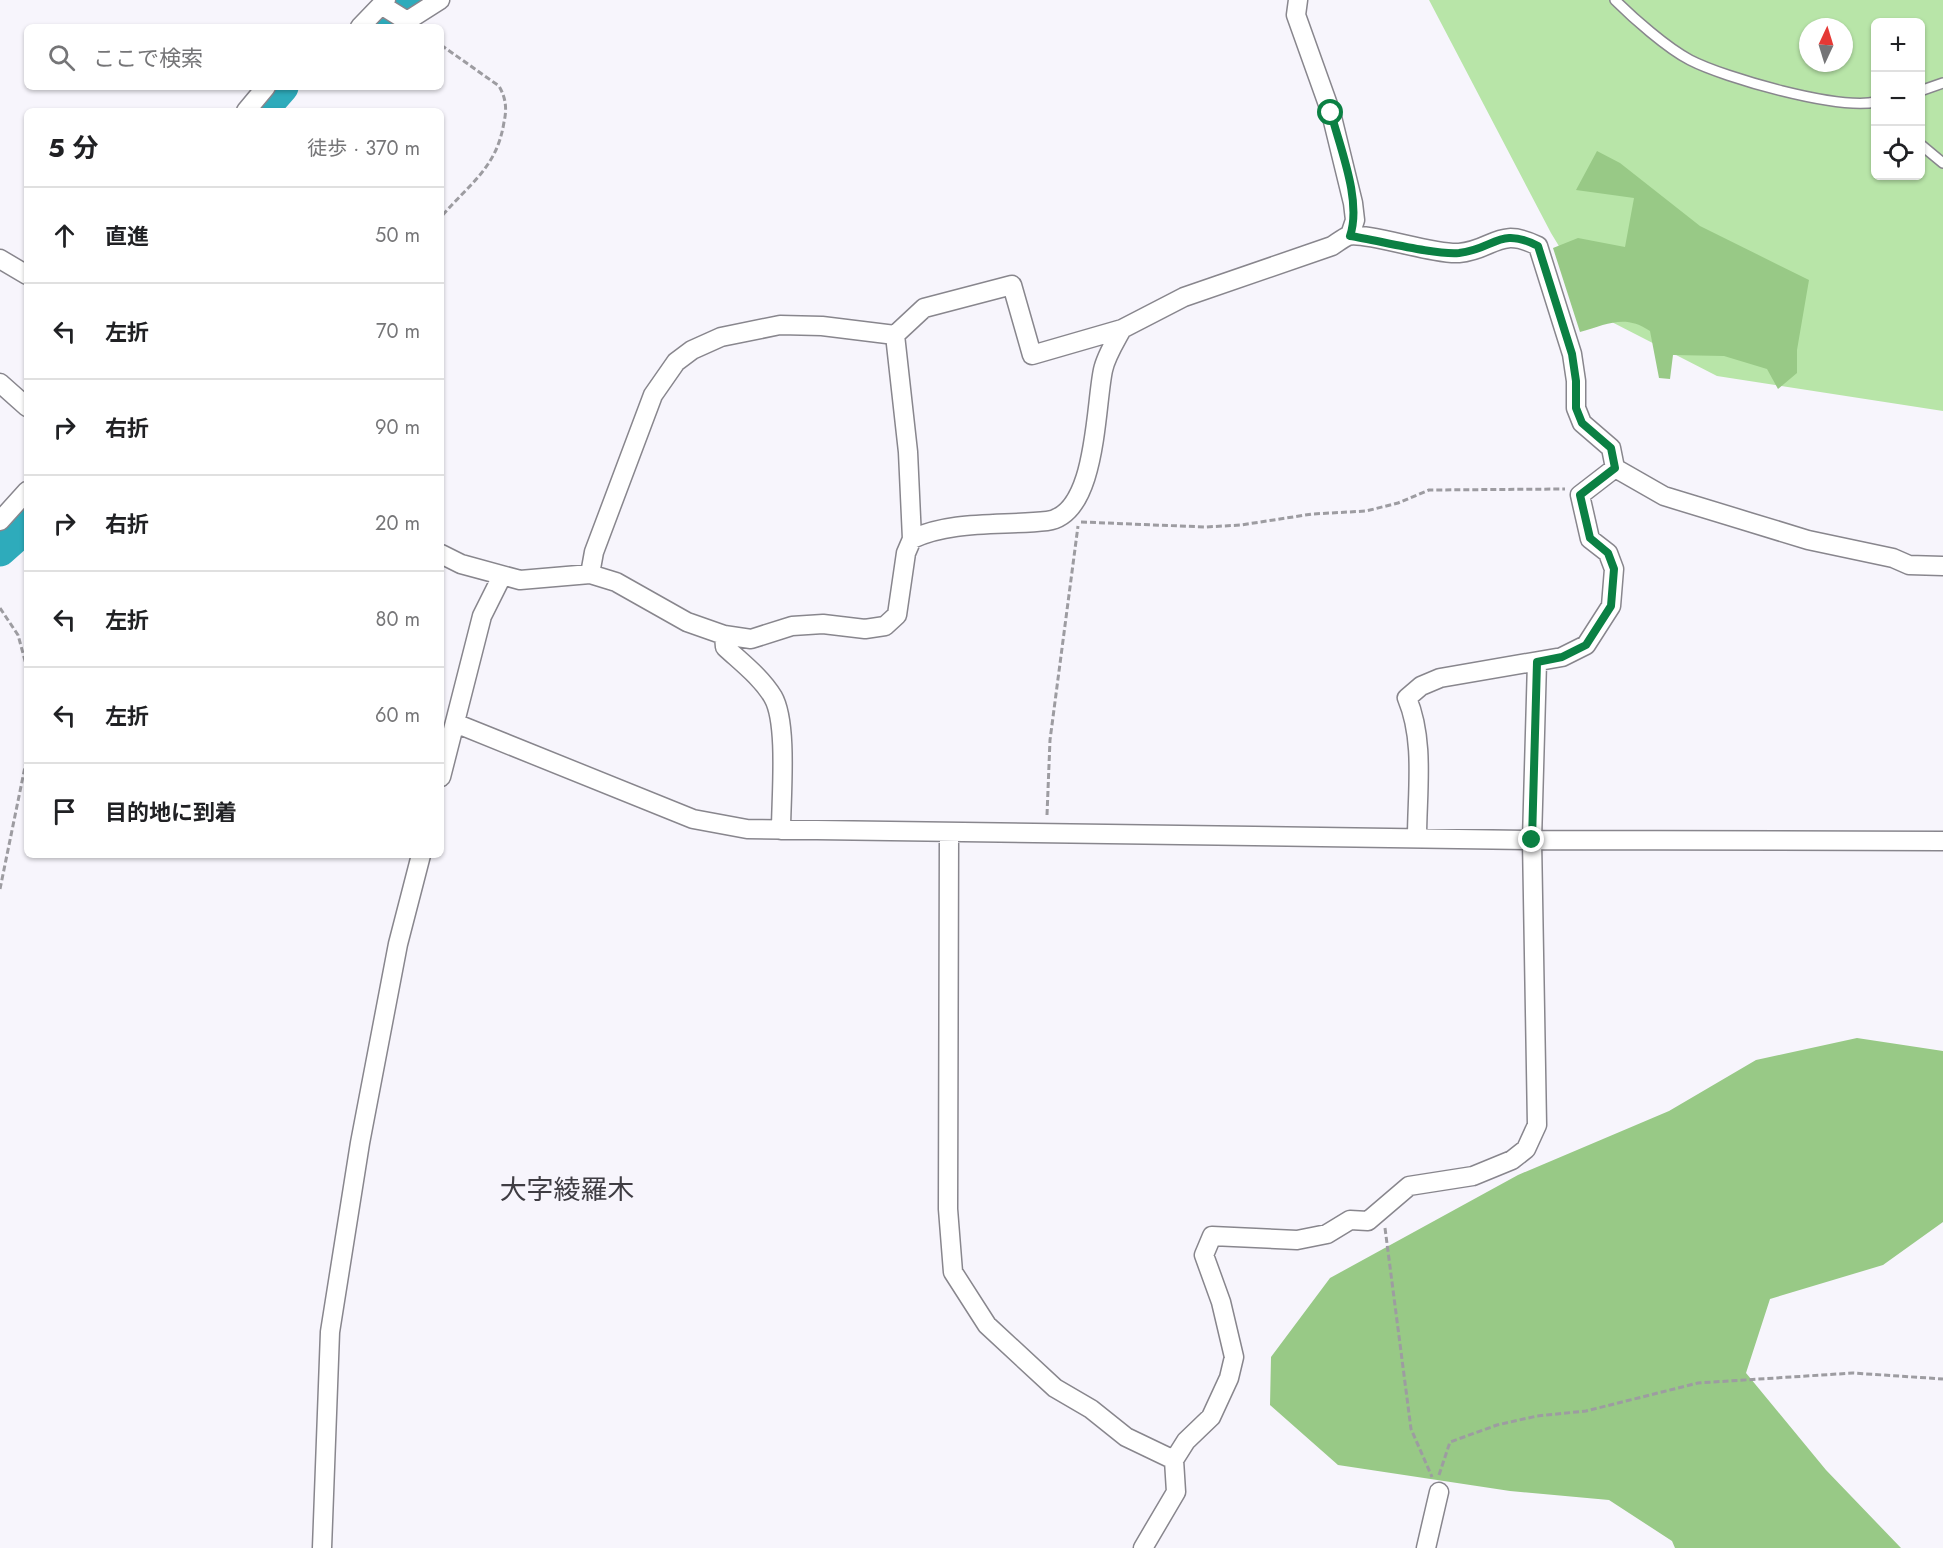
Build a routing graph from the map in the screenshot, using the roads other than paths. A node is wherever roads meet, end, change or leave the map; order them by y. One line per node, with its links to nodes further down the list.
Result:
1 (440, 0): 4 (street)
2 (1299, 0): 13 (street)
3 (1615, 0): 9 (lane)
4 (385, 3): 5 (street)
5 (363, 24)
6 (1943, 83): 7 (lane)
7 (1925, 89)
8 (264, 90): 10 (street)
9 (1871, 104)
10 (248, 108)
11 (1925, 148): 12 (lane)
12 (1943, 163)
13 (1350, 236): 16 (street); 20 (street)
14 (0, 259): 15 (street)
15 (24, 273)
16 (1122, 328): 17 (street); 23 (street)
17 (895, 335): 23 (street); 26 (street)
18 (0, 383): 19 (street)
19 (24, 404)
20 (1615, 468): 25 (street); 29 (street)
21 (24, 494): 22 (street)
22 (0, 521)
23 (912, 539): 28 (street)
24 (444, 556): 27 (street)
25 (1943, 566)
26 (590, 574): 27 (street); 28 (street)
27 (502, 576): 30 (street)
28 (724, 634): 32 (street)
29 (1537, 662): 34 (street); 35 (street)
30 (455, 723): 31 (street); 32 (street)
31 (444, 765)
32 (781, 830): 33 (street)
33 (949, 834): 34 (street); 38 (street)
34 (1417, 838): 35 (street)
35 (1532, 840): 36 (street); 38 (street)
36 (1943, 841)
37 (420, 858): 40 (street)
38 (1174, 1460): 41 (street)
39 (1439, 1492): 42 (street)
40 (322, 1548)
41 (1143, 1548)
42 (1426, 1548)

